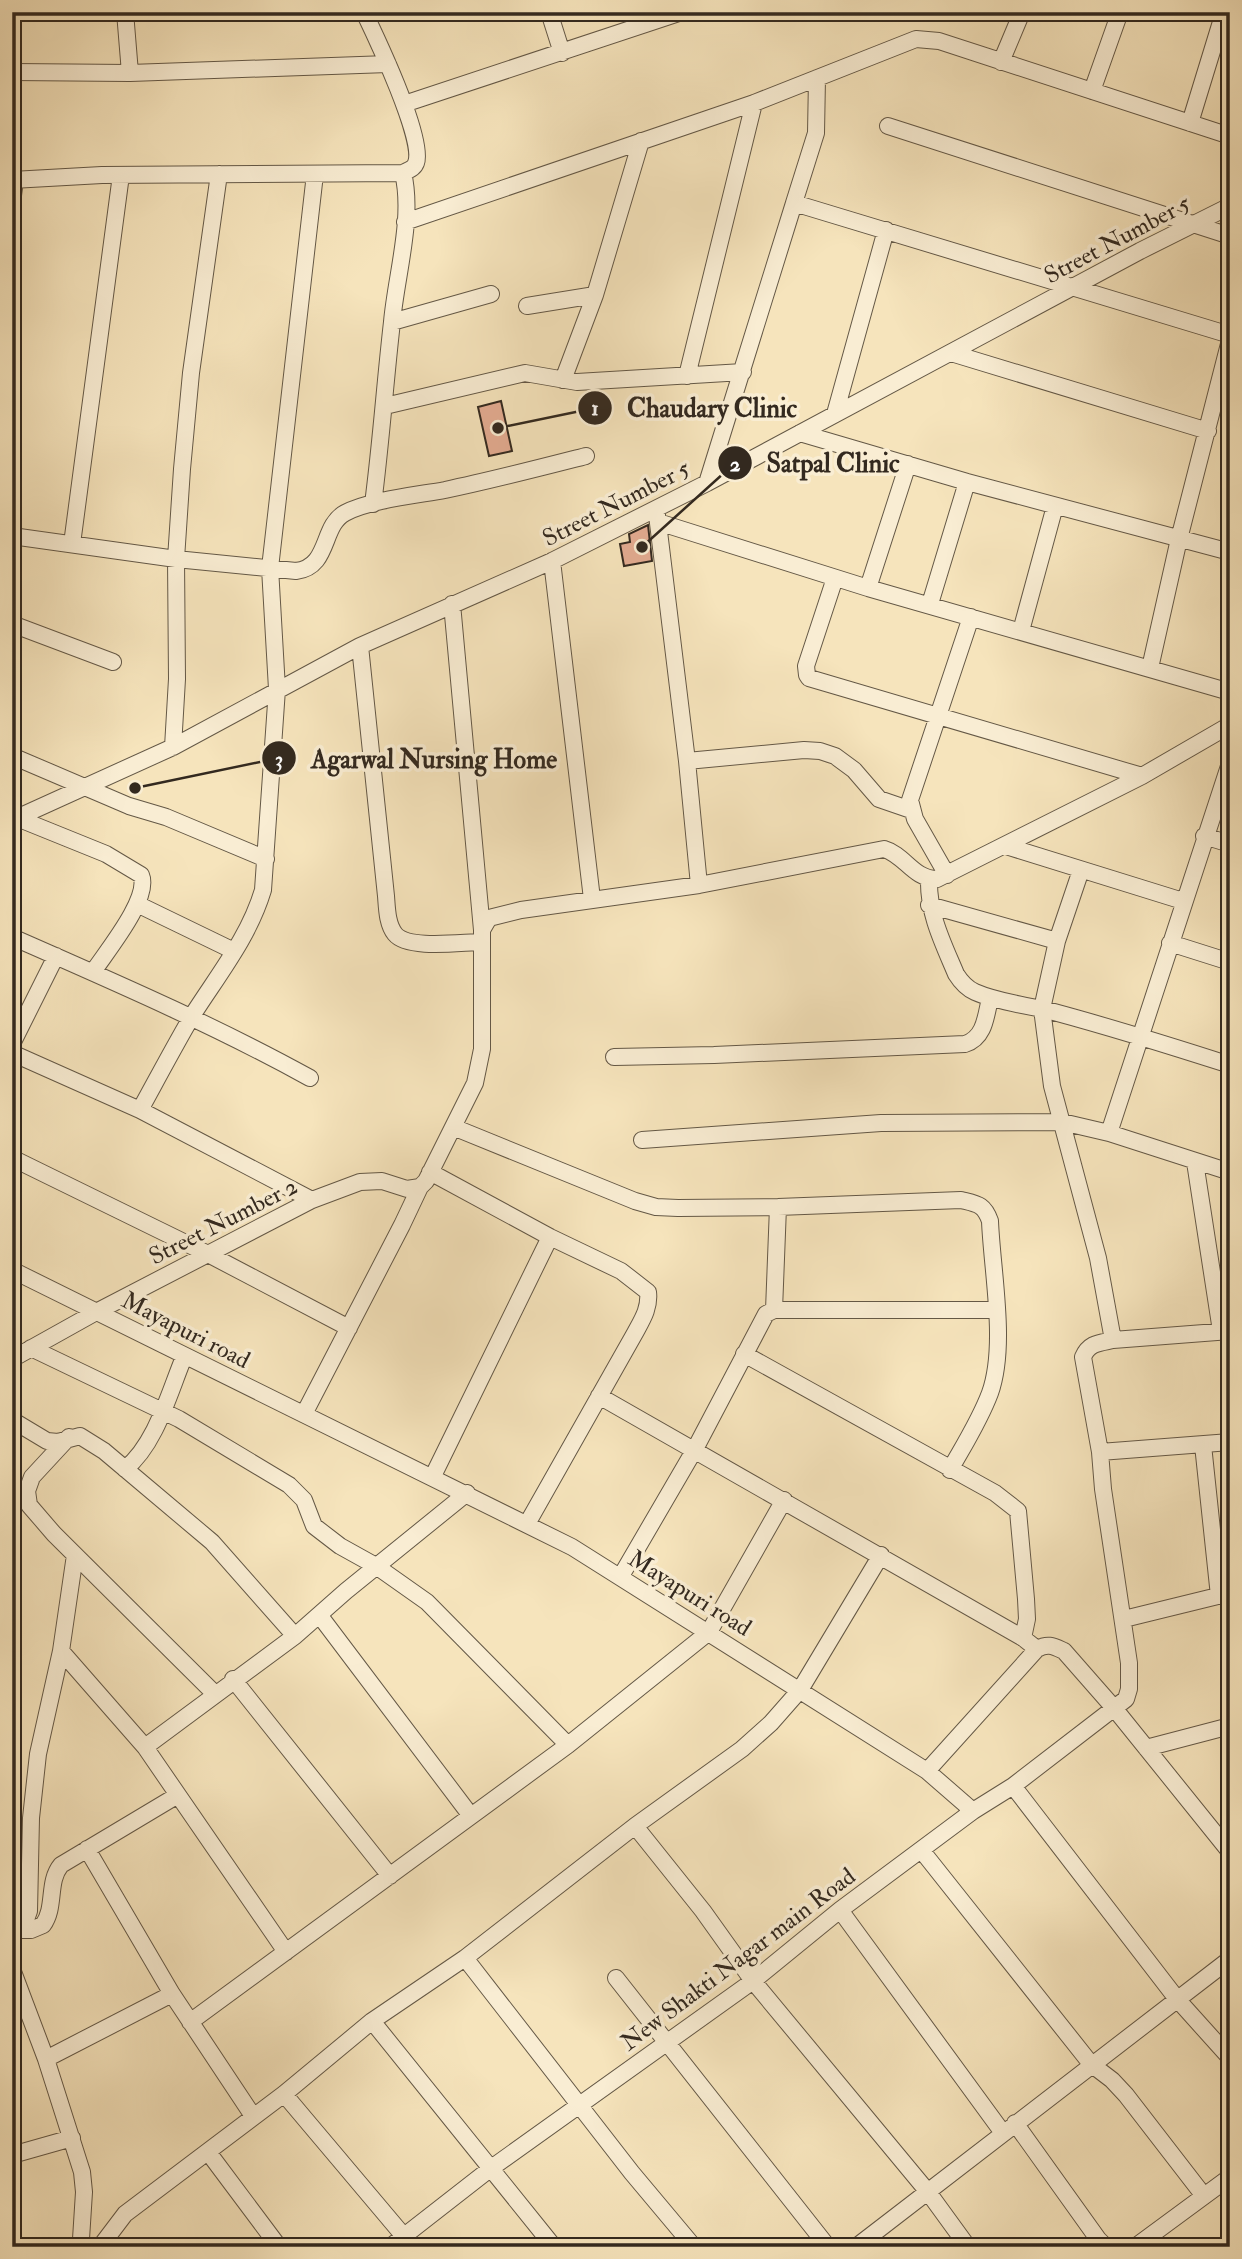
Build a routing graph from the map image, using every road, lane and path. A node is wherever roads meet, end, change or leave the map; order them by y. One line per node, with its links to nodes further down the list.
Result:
1 (125, 12): 13 (street)
2 (364, 12): 11 (street)
3 (549, 12): 9 (street)
4 (682, 12): 9 (street)
5 (1022, 12): 10 (street)
6 (1120, 12): 15 (street)
7 (1224, 12): 8 (street)
8 (1222, 43): 18 (street)
9 (562, 52): 17 (street)
10 (1001, 62): 14 (street); 15 (street)
11 (388, 64): 13 (street); 17 (street)
12 (12, 72): 13 (street)
13 (130, 73)
14 (817, 78): 16 (street); 28 (street)
15 (1092, 92): 18 (street)
16 (754, 103): 21 (street); 42 (street)
17 (404, 104): 22 (street)
18 (1189, 123): 20 (street)
19 (888, 126): 31 (street)
20 (1230, 136)
21 (641, 141): 30 (street); 36 (street)
22 (403, 173): 24 (street); 30 (street)
23 (219, 174): 24 (street); 25 (street); 59 (street)
24 (315, 174): 61 (street)
25 (121, 175): 26 (street); 57 (street)
26 (14, 180): 27 (street)
27 (12, 203)
28 (794, 203): 32 (street); 41 (street)
29 (1230, 206): 31 (street, Street Number 5)
30 (405, 222): 38 (street)
31 (1193, 225): 33 (street); 34 (street, Street Number 5)
32 (886, 230): 34 (street); 45 (street)
33 (1230, 236)
34 (1074, 287): 39 (street); 40 (street, Street Number 5)
35 (491, 294): 38 (street)
36 (595, 295): 37 (street); 43 (street)
37 (527, 306)
38 (392, 322): 44 (street)
39 (1230, 338): 46 (street)
40 (951, 353): 45 (street, Street Number 5); 46 (street)
41 (743, 372): 42 (street); 51 (street)
42 (687, 376): 43 (street)
43 (563, 380): 44 (street)
44 (385, 406): 52 (street)
45 (835, 414): 47 (street, Street Number 5)
46 (1208, 431): 56 (street)
47 (800, 433): 49 (street); 51 (street, Street Number 5)
48 (586, 456): 52 (street)
49 (908, 464): 50 (street); 63 (street)
50 (967, 482): 53 (street); 65 (street)
51 (707, 483): 54 (street, Street Number 5)
52 (373, 504): 61 (street)
53 (1055, 506): 56 (street); 68 (street)
54 (657, 515): 60 (street, Street Number 5); 62 (street); 78 (street)
55 (12, 536): 57 (street)
56 (1180, 538): 58 (street); 71 (street)
57 (72, 544): 59 (street)
58 (1230, 552)
59 (176, 559): 61 (street); 76 (street)
60 (552, 561): 64 (street, Street Number 5); 92 (street)
61 (270, 568): 72 (street)
62 (835, 578): 63 (street); 74 (street)
63 (868, 588): 65 (street)
64 (452, 604): 69 (street, Street Number 5); 96 (street)
65 (930, 604): 66 (street)
66 (971, 617): 68 (street); 74 (street)
67 (12, 624): 70 (street)
68 (1021, 631): 71 (street)
69 (360, 646): 72 (street, Street Number 5); 96 (street)
70 (113, 662)
71 (1150, 668): 73 (street)
72 (277, 689): 76 (street, Street Number 5); 87 (street)
73 (1230, 692)
74 (937, 717): 80 (street); 82 (street)
75 (1230, 725): 80 (street)
76 (173, 747): 81 (street, Street Number 5)
77 (12, 756): 81 (street)
78 (687, 761): 82 (street); 91 (street)
79 (1230, 763): 84 (street)
80 (1142, 776): 86 (street)
81 (86, 786): 83 (street, Street Number 5); 87 (street)
82 (911, 810): 89 (street)
83 (13, 818): 94 (street)
84 (1205, 836): 85 (street); 93 (street)
85 (1230, 844)
86 (1006, 846): 88 (street); 89 (street)
87 (266, 859): 100 (street)
88 (1081, 870): 93 (street); 98 (street)
89 (947, 875): 90 (street)
90 (929, 879): 91 (street); 95 (street)
91 (699, 885): 92 (street)
92 (592, 899): 96 (street)
93 (1183, 901): 99 (street)
94 (137, 904): 100 (street); 103 (street)
95 (929, 905): 98 (street); 104 (street)
96 (482, 936): 115 (street)
97 (12, 937): 101 (street)
98 (1057, 941): 105 (street)
99 (1170, 943): 102 (street); 107 (street)
100 (234, 951): 106 (street)
101 (56, 956): 103 (street); 108 (street)
102 (1230, 962)
103 (93, 972): 106 (street)
104 (990, 998): 105 (street); 110 (street)
105 (1042, 1009): 107 (street); 114 (street)
106 (191, 1018): 112 (street); 113 (street)
107 (1140, 1036): 111 (street); 116 (street)
108 (12, 1044)
109 (12, 1053): 113 (street)
110 (614, 1057)
111 (1230, 1065)
112 (310, 1078)
113 (139, 1110): 123 (street)
114 (1062, 1122): 116 (street); 117 (street); 133 (street)
115 (453, 1127): 120 (street); 124 (street)
116 (1109, 1133): 119 (street)
117 (642, 1140)
118 (12, 1158): 126 (street)
119 (1195, 1162): 121 (street); 132 (street)
120 (430, 1172): 122 (street); 125 (street)
121 (1230, 1172)
122 (420, 1187): 123 (street, Street Number 2); 131 (street)
123 (312, 1200): 126 (street, Street Number 2)
124 (778, 1208): 128 (street); 129 (street)
125 (550, 1237): 138 (street); 149 (street)
126 (208, 1254): 130 (street, Street Number 2); 131 (street)
127 (12, 1270): 130 (street, Mayapuri road)
128 (774, 1310): 129 (street); 135 (street)
129 (997, 1310): 148 (street)
130 (98, 1311): 134 (street, Street Number 2); 136 (street, Mayapuri road)
131 (349, 1328): 140 (street)
132 (1226, 1331): 133 (street)
133 (1113, 1340): 146 (street)
134 (31, 1348): 137 (street, Street Number 2); 139 (street)
135 (744, 1354): 145 (street); 148 (street)
136 (184, 1357): 139 (street); 140 (street, Mayapuri road)
137 (12, 1359)
138 (599, 1396): 145 (street); 152 (street)
139 (162, 1411): 147 (street); 155 (street)
140 (304, 1414): 149 (street, Mayapuri road)
141 (12, 1420): 142 (street)
142 (69, 1437): 147 (street); 153 (street)
143 (1230, 1442): 144 (street)
144 (1203, 1445): 146 (street); 157 (street)
145 (695, 1449): 151 (street); 156 (street)
146 (1100, 1452): 159 (street)
147 (125, 1469): 161 (street)
148 (950, 1470): 162 (street)
149 (433, 1476): 150 (street, Mayapuri road)
150 (467, 1493): 152 (street, Mayapuri road); 155 (street)
151 (784, 1500): 154 (street); 160 (street)
152 (527, 1524): 156 (street, Mayapuri road)
153 (75, 1555): 164 (street); 167 (street)
154 (881, 1555): 162 (street); 166 (street)
155 (376, 1566): 158 (street); 170 (street)
156 (621, 1576): 160 (street, Mayapuri road)
157 (1224, 1594): 159 (street)
158 (320, 1616): 161 (street); 177 (street)
159 (1124, 1619): 168 (street)
160 (709, 1632): 166 (street, Mayapuri road); 170 (street)
161 (295, 1636): 165 (street)
162 (1023, 1638): 163 (street)
163 (1037, 1649): 168 (street); 173 (street)
164 (61, 1651): 171 (street); 184 (street)
165 (233, 1679): 167 (street); 182 (street)
166 (800, 1690): 173 (street, Mayapuri road); 178 (street)
167 (215, 1694): 171 (street)
168 (1114, 1708): 172 (street); 174 (street, New Shakti Nagar main Road)
169 (1230, 1726): 172 (street)
170 (568, 1745): 177 (street)
171 (145, 1747): 175 (street)
172 (1146, 1748): 181 (street)
173 (926, 1771): 176 (street, Mayapuri road)
174 (1013, 1786): 176 (street, New Shakti Nagar main Road); 192 (street)
175 (178, 1795): 179 (street); 185 (street)
176 (973, 1811): 180 (street, New Shakti Nagar main Road)
177 (471, 1816): 182 (street)
178 (635, 1826): 186 (street); 190 (street)
179 (87, 1849): 184 (street); 191 (street)
180 (922, 1851): 183 (street, New Shakti Nagar main Road); 198 (street)
181 (1230, 1852)
182 (390, 1876): 185 (street)
183 (839, 1910): 190 (street, New Shakti Nagar main Road); 202 (street)
184 (13, 1931)
185 (286, 1952): 194 (street)
186 (465, 1958): 193 (street); 200 (street)
187 (1230, 1959): 192 (street)
188 (12, 1969): 197 (street)
189 (616, 1978): 195 (street)
190 (753, 1981): 195 (street, New Shakti Nagar main Road); 208 (street)
191 (172, 1994): 194 (street); 197 (street)
192 (1177, 1999): 196 (street); 198 (street)
193 (372, 2021): 199 (street); 206 (street)
194 (190, 2022): 201 (street)
195 (667, 2042): 200 (street, New Shakti Nagar main Road); 217 (street)
196 (1230, 2058)
197 (46, 2059): 203 (street)
198 (1091, 2064): 202 (street); 209 (street)
199 (284, 2094): 201 (street); 210 (street)
200 (580, 2103): 206 (street, New Shakti Nagar main Road); 216 (street)
201 (253, 2116): 204 (street)
202 (1009, 2128): 208 (street); 220 (street)
203 (72, 2138): 205 (street); 211 (street)
204 (208, 2152): 212 (street); 213 (street)
205 (12, 2155)
206 (490, 2169): 210 (street, New Shakti Nagar main Road); 215 (street)
207 (1230, 2177): 209 (street)
208 (928, 2192): 218 (street); 219 (street)
209 (1204, 2196): 221 (street)
210 (409, 2241): 214 (street, New Shakti Nagar main Road)
211 (83, 2247)
212 (100, 2247)
213 (279, 2247)
214 (390, 2247)
215 (554, 2247)
216 (694, 2247)
217 (828, 2247)
218 (856, 2247)
219 (968, 2247)
220 (1106, 2247)
221 (1135, 2247)

